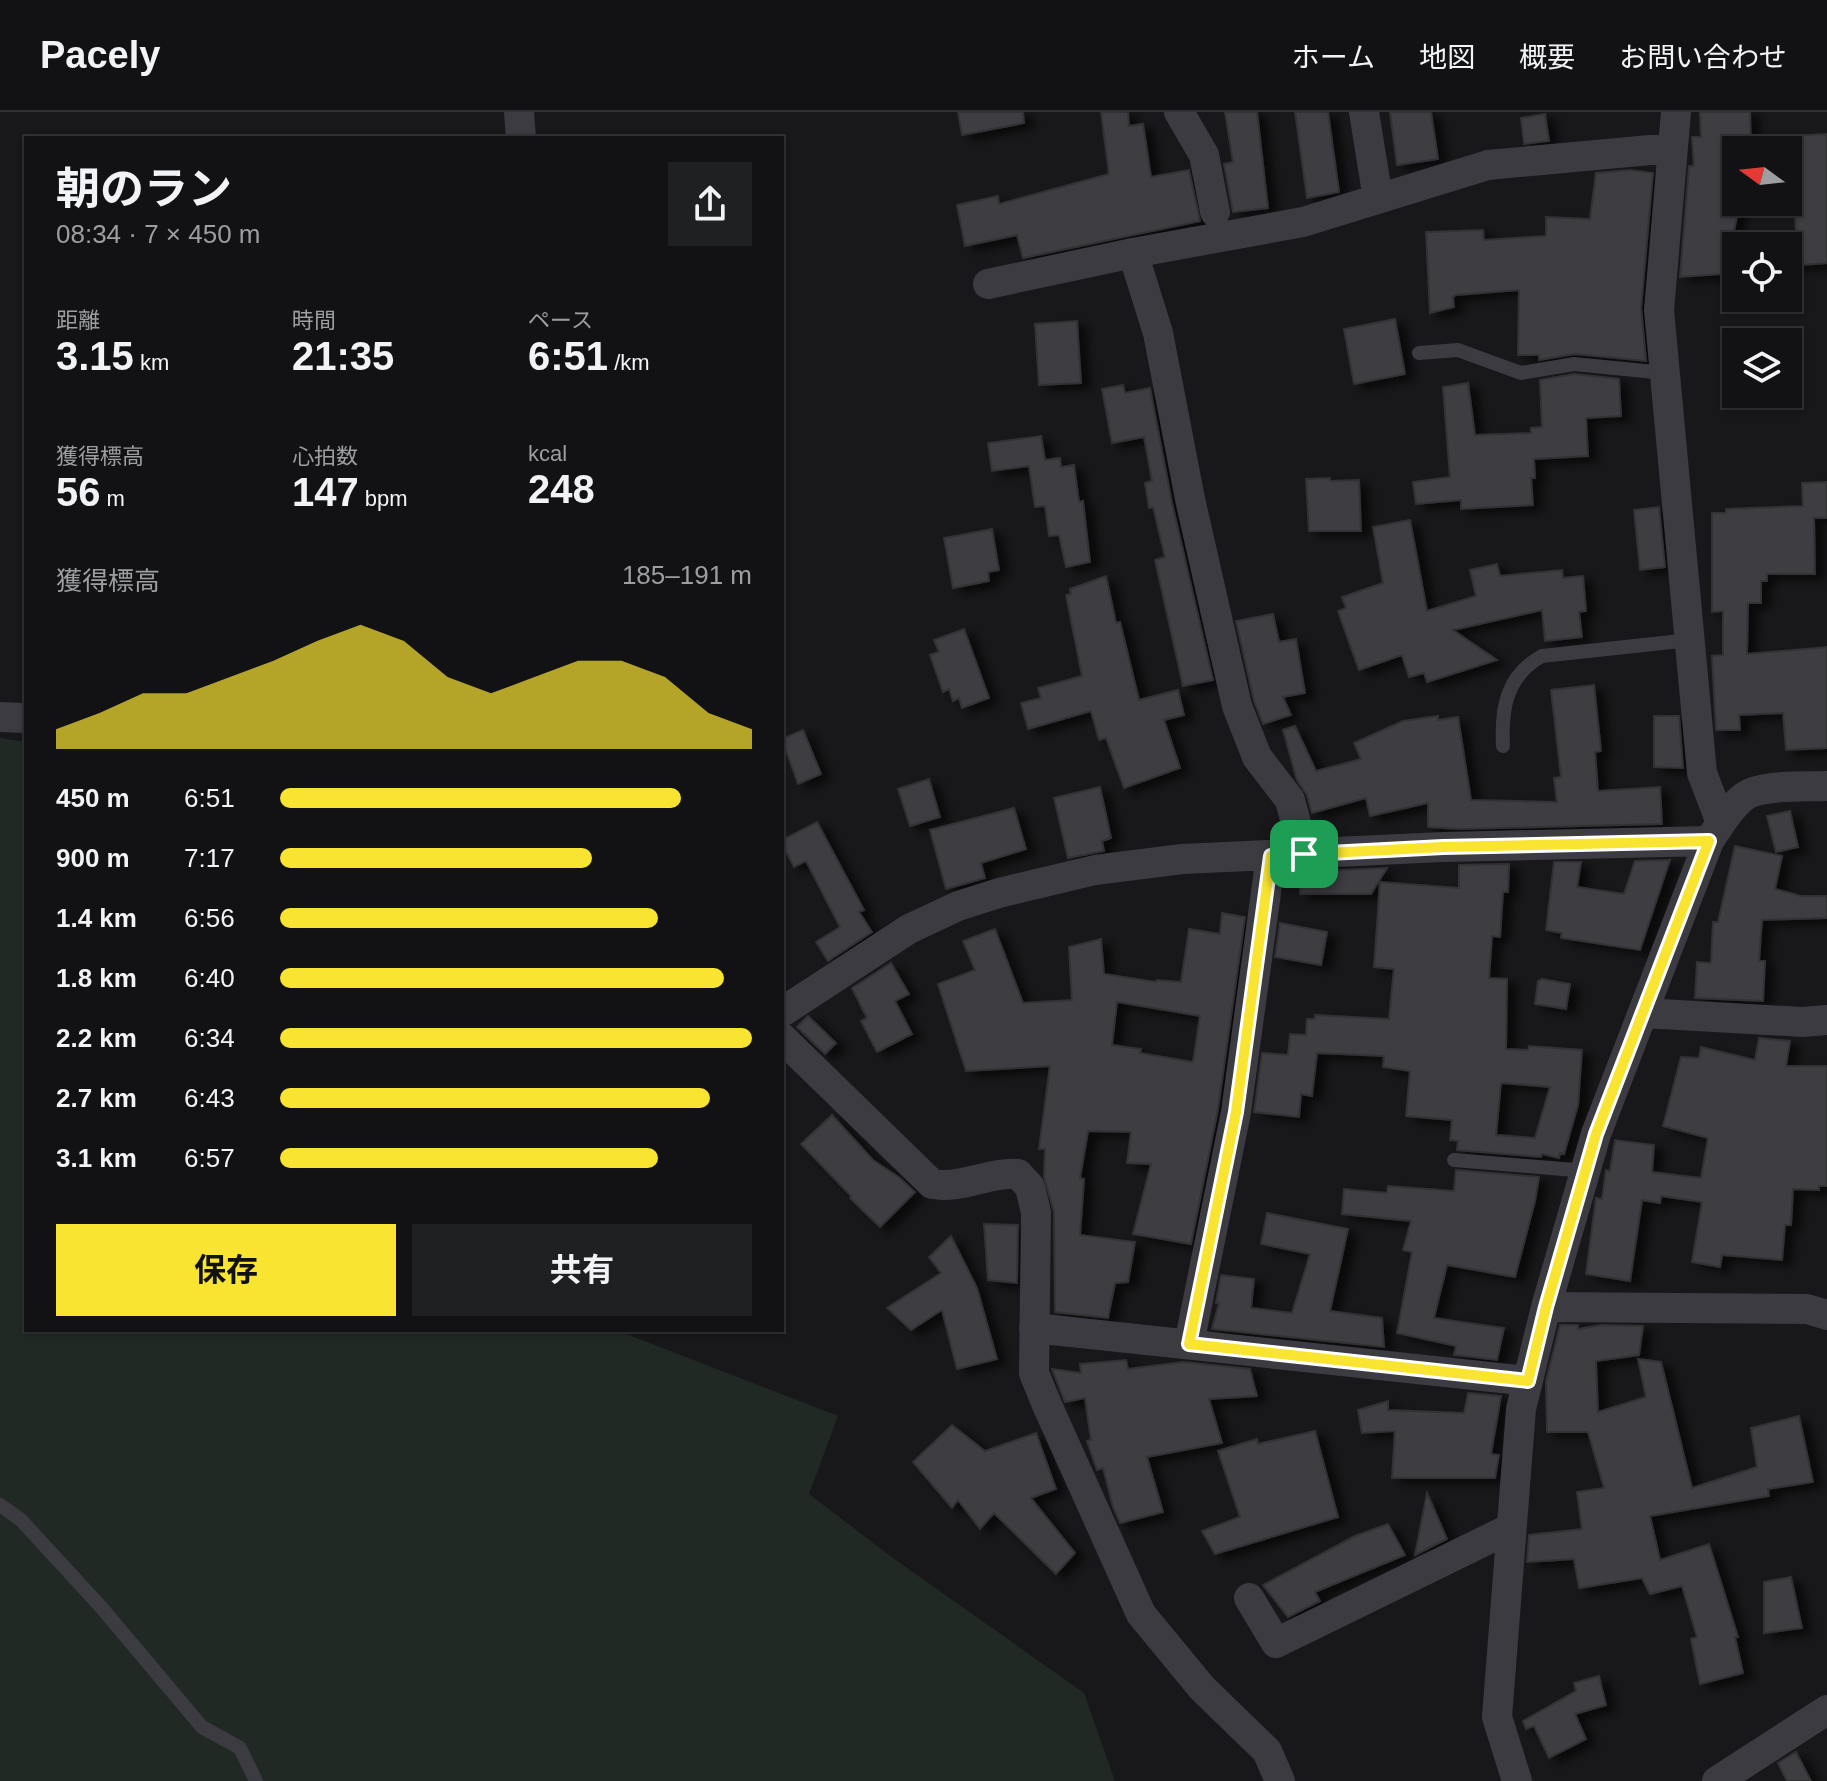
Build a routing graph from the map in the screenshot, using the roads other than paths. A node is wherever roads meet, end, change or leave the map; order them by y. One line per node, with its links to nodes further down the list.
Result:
1 (519, 112): 5 (street)
2 (1179, 112): 8 (street)
3 (1364, 112): 7 (street)
4 (1676, 112): 6 (street)
5 (521, 136)
6 (1672, 148): 7 (street); 12 (street)
7 (1378, 199): 9 (street)
8 (1215, 212)
9 (1133, 253): 10 (street); 19 (street)
10 (988, 284)
11 (1419, 353): 12 (lane)
12 (1665, 373): 13 (street)
13 (1690, 640): 16 (lane); 18 (street)
14 (0, 717): 15 (street)
15 (24, 718)
16 (1503, 746)
17 (1827, 786): 18 (street)
18 (1715, 832): 19 (street); 22 (street)
19 (1304, 854): 20 (street)
20 (1271, 856): 21 (street); 30 (street)
21 (784, 1011)
22 (1643, 1013): 23 (street); 26 (street)
23 (1827, 1020)
24 (784, 1040): 29 (street)
25 (1454, 1160): 26 (lane)
26 (1586, 1171): 27 (street)
27 (1546, 1307): 28 (street); 31 (street)
28 (1827, 1315)
29 (1034, 1328): 30 (street); 37 (street)
30 (1189, 1344): 31 (street)
31 (1528, 1381): 33 (street)
32 (0, 1505): 36 (lane)
33 (1511, 1528): 34 (street); 38 (street)
34 (1249, 1598)
35 (1827, 1710): 39 (street)
36 (256, 1781)
37 (1280, 1781)
38 (1517, 1781)
39 (1717, 1781)

